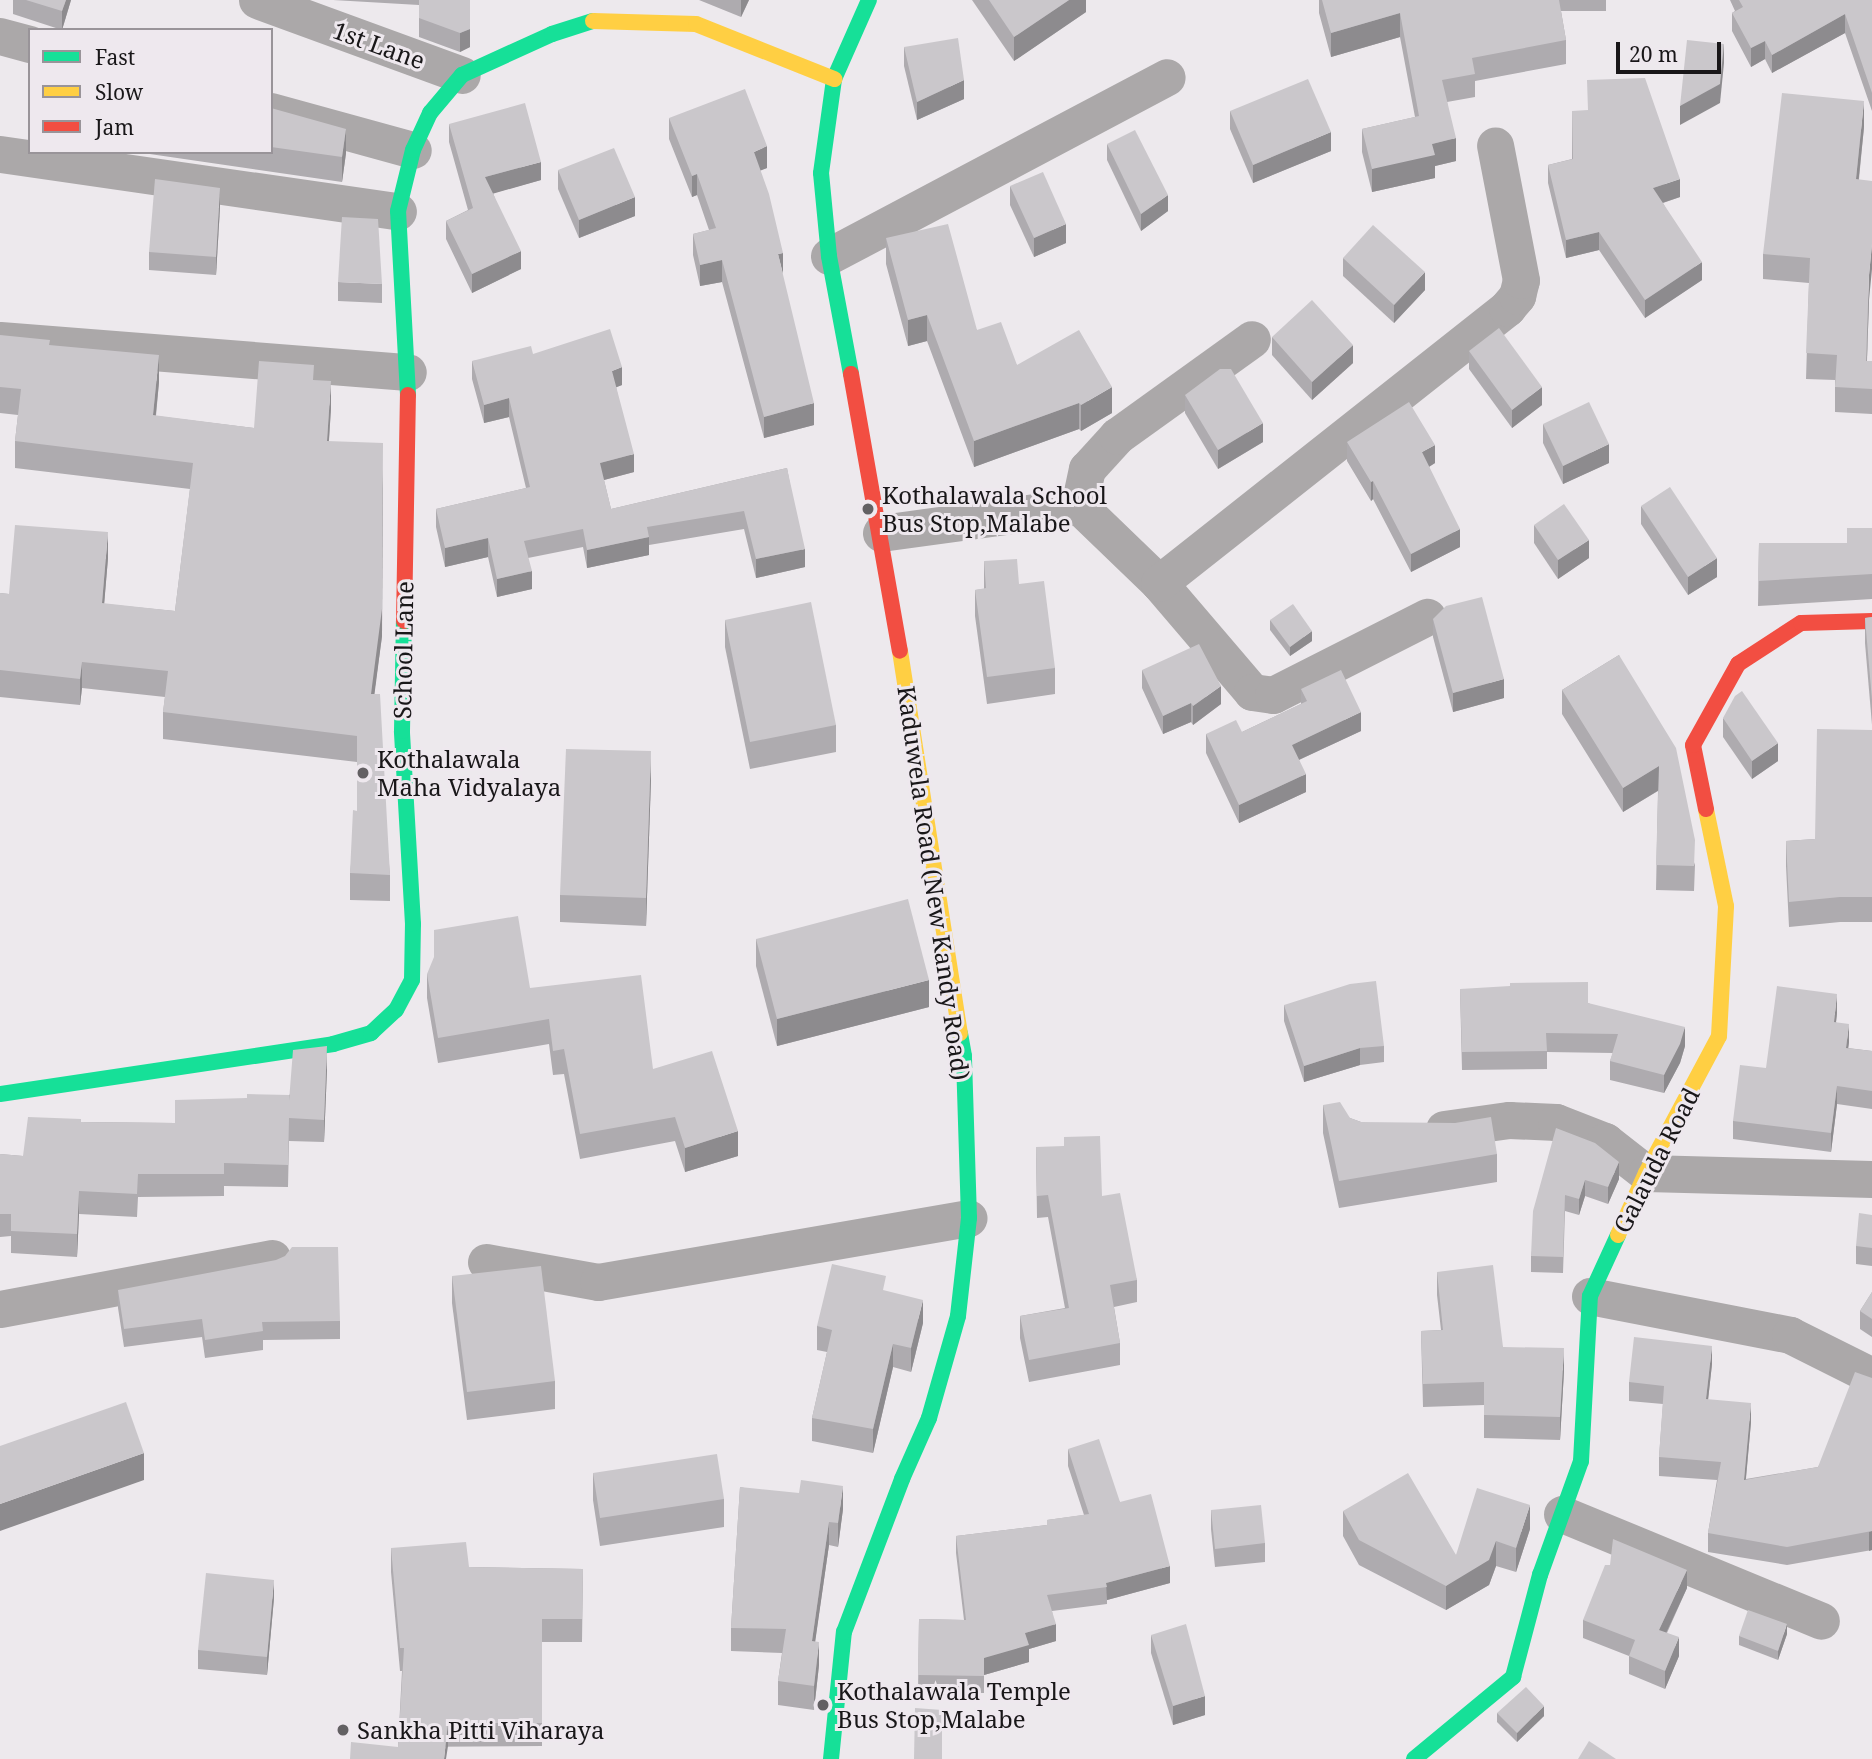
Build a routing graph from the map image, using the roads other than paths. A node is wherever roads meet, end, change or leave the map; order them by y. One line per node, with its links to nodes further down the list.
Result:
1 (257, 0): 5 (street, 1st Lane)
2 (869, 0): 7 (street, Kaduwela Road (New Kandy Road))
3 (0, 36): 4 (street)
4 (28, 43)
5 (462, 75): 7 (street, School Lane); 10 (street, School Lane)
6 (1167, 77): 13 (street)
7 (834, 79): 13 (street, Kaduwela Road (New Kandy Road))
8 (273, 112): 10 (street)
9 (1495, 145): 19 (street)
10 (413, 150): 12 (street, School Lane)
11 (0, 155): 12 (street)
12 (398, 211): 16 (street, School Lane)
13 (829, 256): 18 (street, Kaduwela Road (New Kandy Road))
14 (1252, 338): 17 (street)
15 (0, 340): 16 (street)
16 (408, 372): 22 (street, School Lane)
17 (1079, 506): 18 (street); 19 (street)
18 (881, 533): 26 (street, Kaduwela Road (New Kandy Road))
19 (1159, 583): 20 (street)
20 (1427, 617)
21 (1872, 621): 24 (street, Galauda Road)
22 (0, 1094)
23 (1405, 1127): 24 (street)
24 (1646, 1173): 25 (street); 29 (street, Galauda Road)
25 (1872, 1179)
26 (969, 1218): 28 (street); 34 (street, Kaduwela Road (New Kandy Road))
27 (272, 1258): 30 (street)
28 (486, 1262)
29 (1590, 1296): 31 (street); 32 (street, Galauda Road)
30 (0, 1309)
31 (1872, 1376)
32 (1562, 1514): 33 (street); 35 (street, Galauda Road)
33 (1821, 1621)
34 (831, 1759)
35 (1414, 1759)

